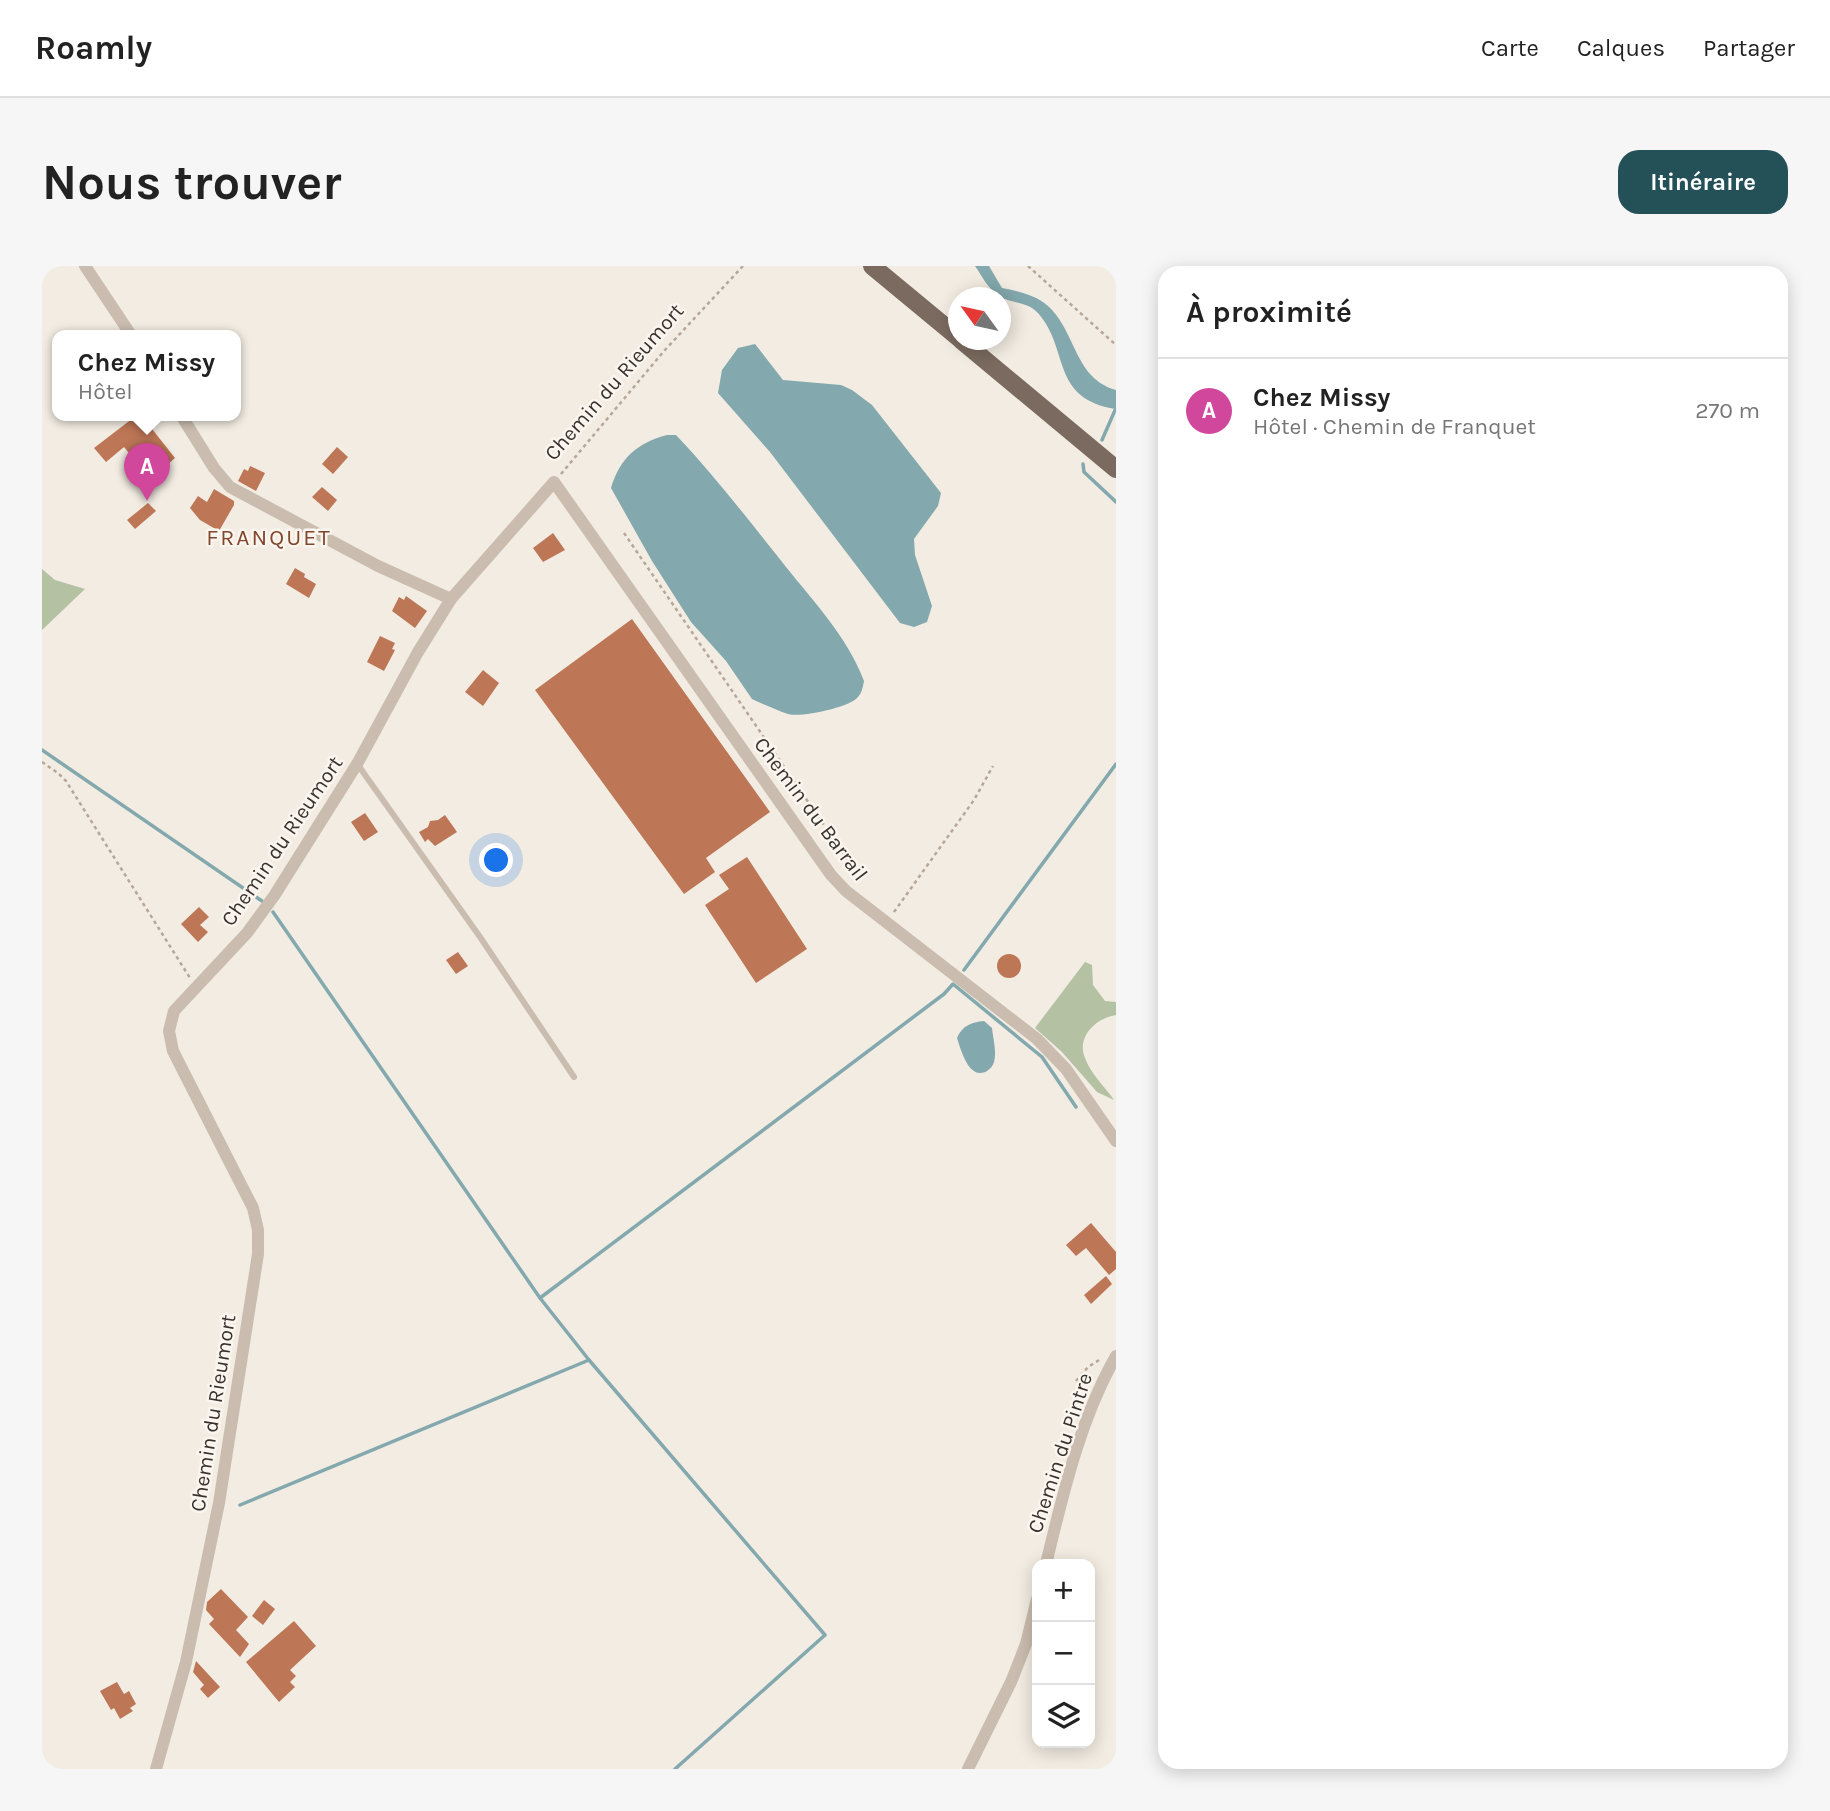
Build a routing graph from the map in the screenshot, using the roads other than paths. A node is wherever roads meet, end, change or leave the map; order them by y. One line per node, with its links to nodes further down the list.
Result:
1 (85, 266): 4 (street)
2 (872, 266): 3 (main road)
3 (948, 329)
4 (128, 330)
5 (973, 350): 7 (main road)
6 (185, 421): 9 (street)
7 (1116, 468)
8 (554, 482): 9 (street, Chemin du Rieumort); 12 (street, Chemin du Barrail)
9 (451, 600): 10 (street, Chemin du Rieumort)
10 (357, 764): 11 (lane); 16 (street, Chemin du Rieumort)
11 (574, 1077)
12 (1116, 1141)
13 (1116, 1356): 14 (street, Chemin du Pintre)
14 (1046, 1559)
15 (1032, 1619): 17 (street)
16 (156, 1769)
17 (968, 1769)

